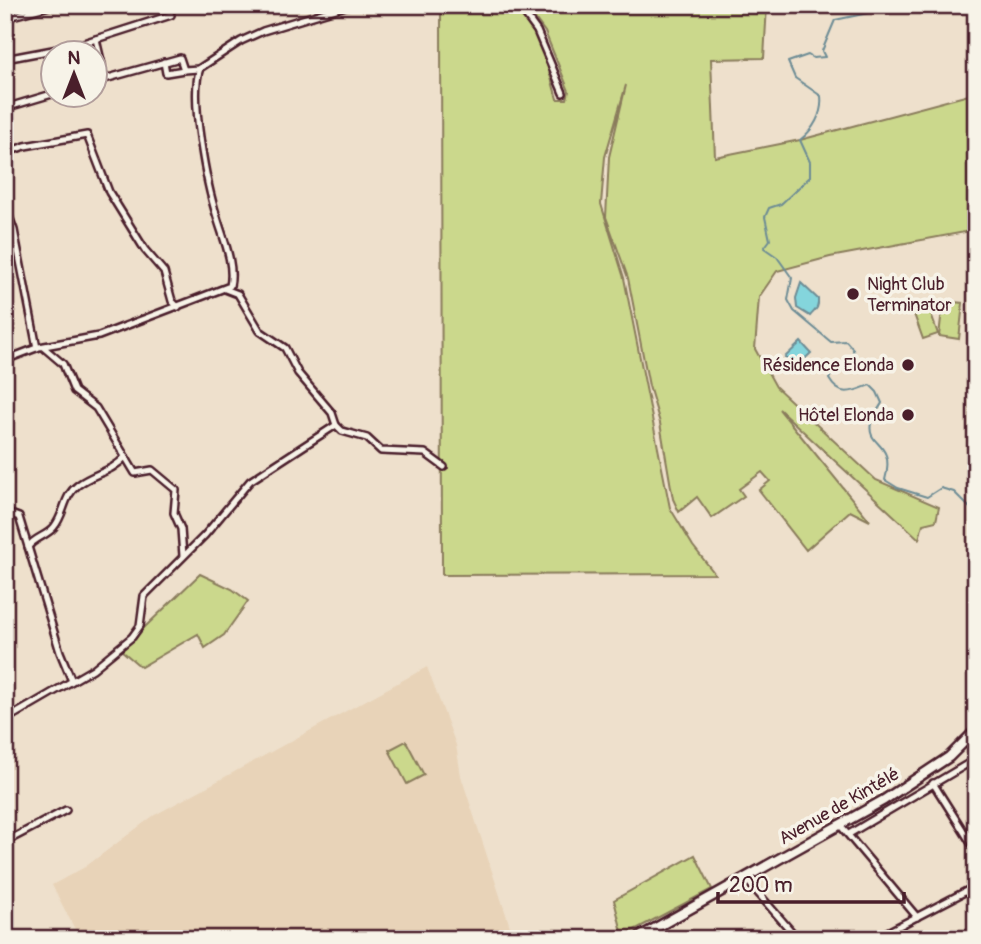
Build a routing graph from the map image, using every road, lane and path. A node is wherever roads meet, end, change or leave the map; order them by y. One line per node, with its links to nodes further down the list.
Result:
1 (53, 5): 5 (street)
2 (349, 5): 10 (street)
3 (517, 5): 13 (street)
4 (171, 15): 6 (street)
5 (5, 18)
6 (99, 38)
7 (38, 52): 8 (street)
8 (5, 59)
9 (164, 62): 11 (street); 11 (street); 12 (street)
10 (199, 69): 11 (street); 20 (street)
11 (184, 70)
12 (108, 78)
13 (563, 93)
14 (38, 98): 15 (street)
15 (5, 108)
16 (5, 153): 21 (street)
17 (5, 205): 18 (street)
18 (15, 237): 19 (street); 22 (street)
19 (5, 238)
20 (225, 289): 21 (street); 24 (street)
21 (178, 307): 22 (street)
22 (40, 348): 23 (street); 25 (street)
23 (5, 360)
24 (336, 425): 26 (street); 31 (street)
25 (125, 457): 29 (street); 31 (street)
26 (444, 467)
27 (5, 512): 28 (street)
28 (22, 526): 29 (street); 30 (street)
29 (40, 535): 30 (street)
30 (28, 547): 32 (street)
31 (183, 556): 32 (street)
32 (72, 681): 33 (street)
33 (5, 720)
34 (976, 730): 38 (main road, Avenue de Kintélé)
35 (976, 764): 36 (street)
36 (933, 783): 39 (street); 41 (street)
37 (66, 810): 40 (street)
38 (839, 824): 39 (street); 42 (main road, Avenue de Kintélé)
39 (849, 834): 44 (street)
40 (5, 842)
41 (976, 850)
42 (745, 878): 45 (main road, Avenue de Kintélé); 46 (street)
43 (976, 886): 44 (street)
44 (917, 917): 47 (street)
45 (636, 939)
46 (798, 939)
47 (874, 939)

